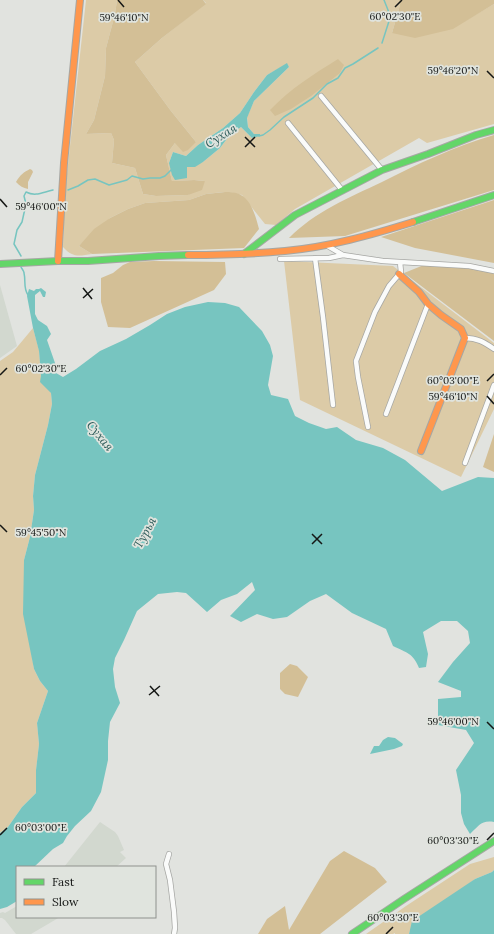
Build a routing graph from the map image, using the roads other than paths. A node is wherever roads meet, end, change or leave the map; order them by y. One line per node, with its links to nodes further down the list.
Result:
1 (80, 0): 13 (main road)
2 (321, 96): 5 (street)
3 (288, 124): 6 (street)
4 (494, 130): 5 (main road)
5 (382, 170): 6 (main road)
6 (342, 190): 9 (main road)
7 (494, 195): 8 (main road)
8 (326, 246): 9 (main road); 10 (street)
9 (244, 254): 13 (main road)
10 (343, 255): 11 (street); 14 (street)
11 (315, 258): 12 (street); 22 (street)
12 (280, 259)
13 (58, 261): 15 (main road)
14 (400, 262): 16 (street); 17 (street)
15 (0, 264)
16 (494, 270)
17 (399, 274): 18 (main road); 24 (street)
18 (428, 304): 19 (main road); 23 (street)
19 (465, 338): 20 (street); 25 (main road)
20 (494, 349)
21 (494, 385): 26 (street)
22 (333, 405)
23 (386, 414)
24 (368, 427)
25 (420, 451)
26 (465, 463)
27 (494, 841): 30 (main road)
28 (169, 854): 29 (street)
29 (174, 934)
30 (352, 934)

